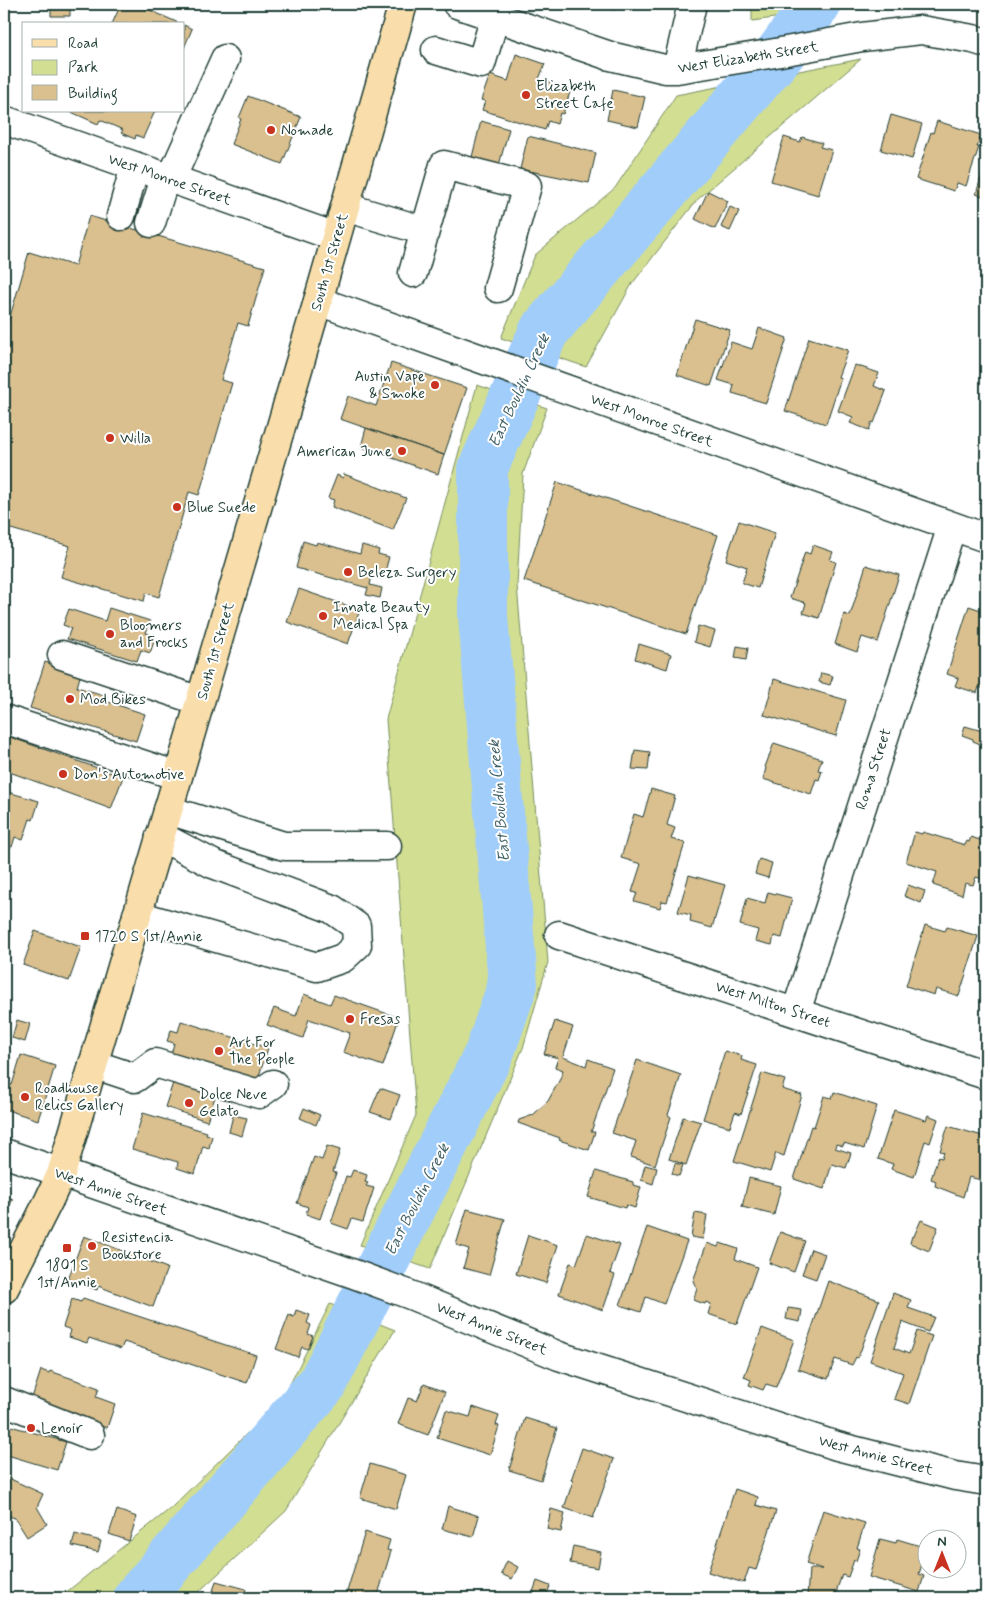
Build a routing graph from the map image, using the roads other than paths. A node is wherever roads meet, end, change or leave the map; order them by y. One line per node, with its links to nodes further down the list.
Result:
1 (403, 4): 12 (main road, South 1st Street)
2 (457, 4): 4 (street, West Elizabeth Street)
3 (692, 4): 8 (street)
4 (495, 17): 6 (street); 8 (street, West Elizabeth Street)
5 (986, 44): 8 (street, West Elizabeth Street)
6 (436, 50)
7 (225, 60): 11 (street)
8 (677, 69)
9 (4, 120): 10 (street, West Monroe Street)
10 (135, 166): 11 (street, West Monroe Street); 13 (street)
11 (168, 178): 14 (street); 16 (street, West Monroe Street)
12 (345, 207): 15 (street); 16 (main road, South 1st Street)
13 (121, 216)
14 (151, 223)
15 (425, 232): 17 (street); 18 (street)
16 (336, 238): 19 (main road, South 1st Street)
17 (413, 273)
18 (498, 288)
19 (318, 301): 20 (street, West Monroe Street); 23 (main road, South 1st Street)
20 (952, 526): 21 (street, West Monroe Street); 31 (street, Roma Street)
21 (986, 538)
22 (62, 655): 23 (street)
23 (200, 701): 25 (main road, South 1st Street)
24 (4, 719): 25 (street)
25 (178, 776): 26 (main road, South 1st Street)
26 (168, 810): 27 (main road, South 1st Street); 28 (street)
27 (160, 836): 29 (main road, South 1st Street); 29 (street)
28 (387, 846)
29 (137, 915): 32 (main road, South 1st Street)
30 (559, 935): 31 (street, West Milton Street)
31 (796, 1012): 33 (street, West Milton Street)
32 (93, 1064): 34 (street); 36 (main road, South 1st Street)
33 (986, 1075)
34 (273, 1084)
35 (4, 1153): 36 (street, West Annie Street)
36 (60, 1174): 37 (main road, South 1st Street); 40 (street, West Annie Street)
37 (4, 1289)
38 (4, 1401): 39 (street)
39 (90, 1435)
40 (986, 1481)

